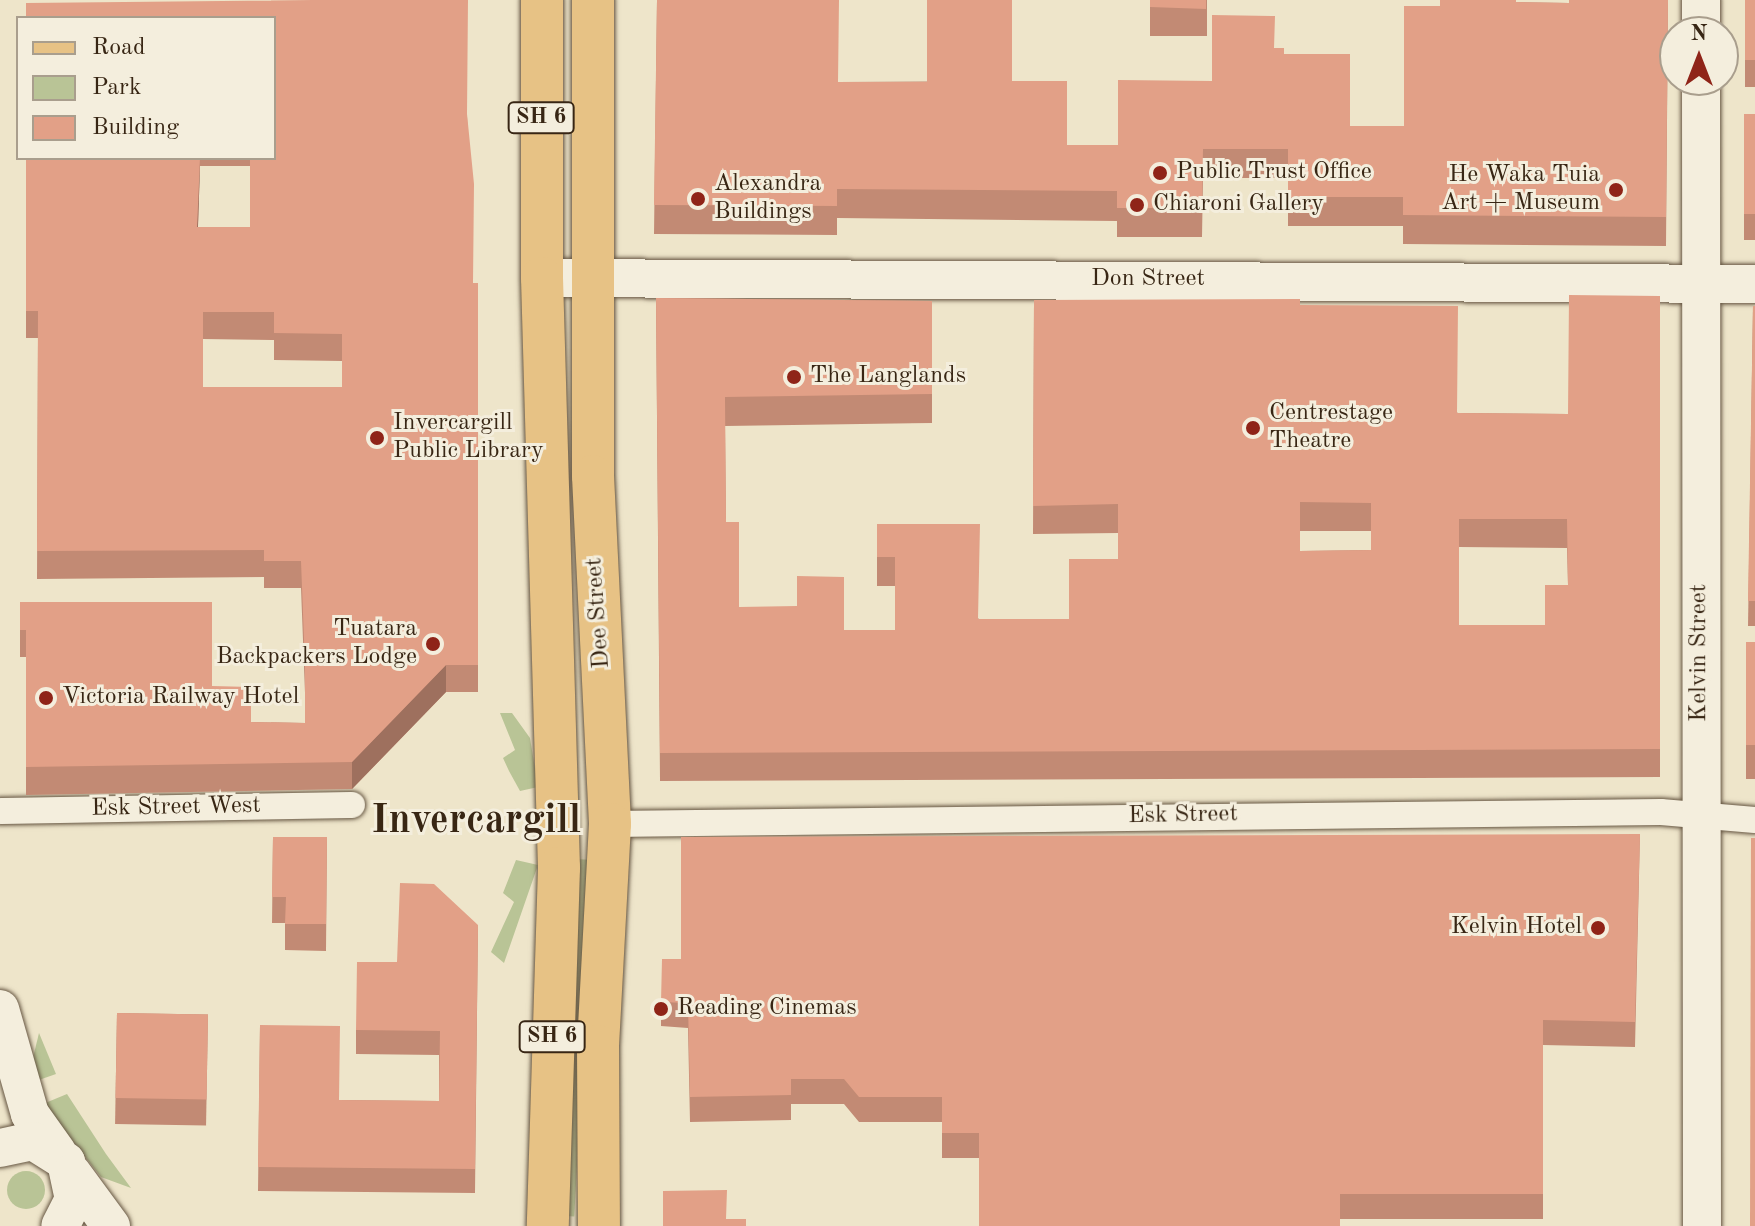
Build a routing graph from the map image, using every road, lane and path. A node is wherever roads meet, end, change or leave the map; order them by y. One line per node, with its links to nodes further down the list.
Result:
1 (542, 0): 5 (main road, Dee Street / SH 6)
2 (593, 0): 4 (main road, Dee Street / SH 6)
3 (1701, 96): 6 (street, Kelvin Street)
4 (594, 277): 5 (street, Don Street); 6 (street, Don Street); 12 (main road, Dee Street / SH 6)
5 (542, 278): 18 (main road, Dee Street / SH 6)
6 (1701, 284): 7 (street, Don Street); 10 (street, Kelvin Street)
7 (1755, 284)
8 (352, 805): 9 (street, Esk Street West)
9 (0, 811)
10 (1701, 816): 11 (street, Esk Street); 12 (street, Esk Street); 20 (street, Kelvin Street)
11 (1755, 820)
12 (610, 824): 19 (main road, Dee Street / SH 6)
13 (0, 1009): 15 (street)
14 (0, 1148): 15 (street)
15 (64, 1162): 16 (street); 17 (street)
16 (61, 1225)
17 (111, 1226)
18 (548, 1226)
19 (599, 1226)
20 (1702, 1226)

